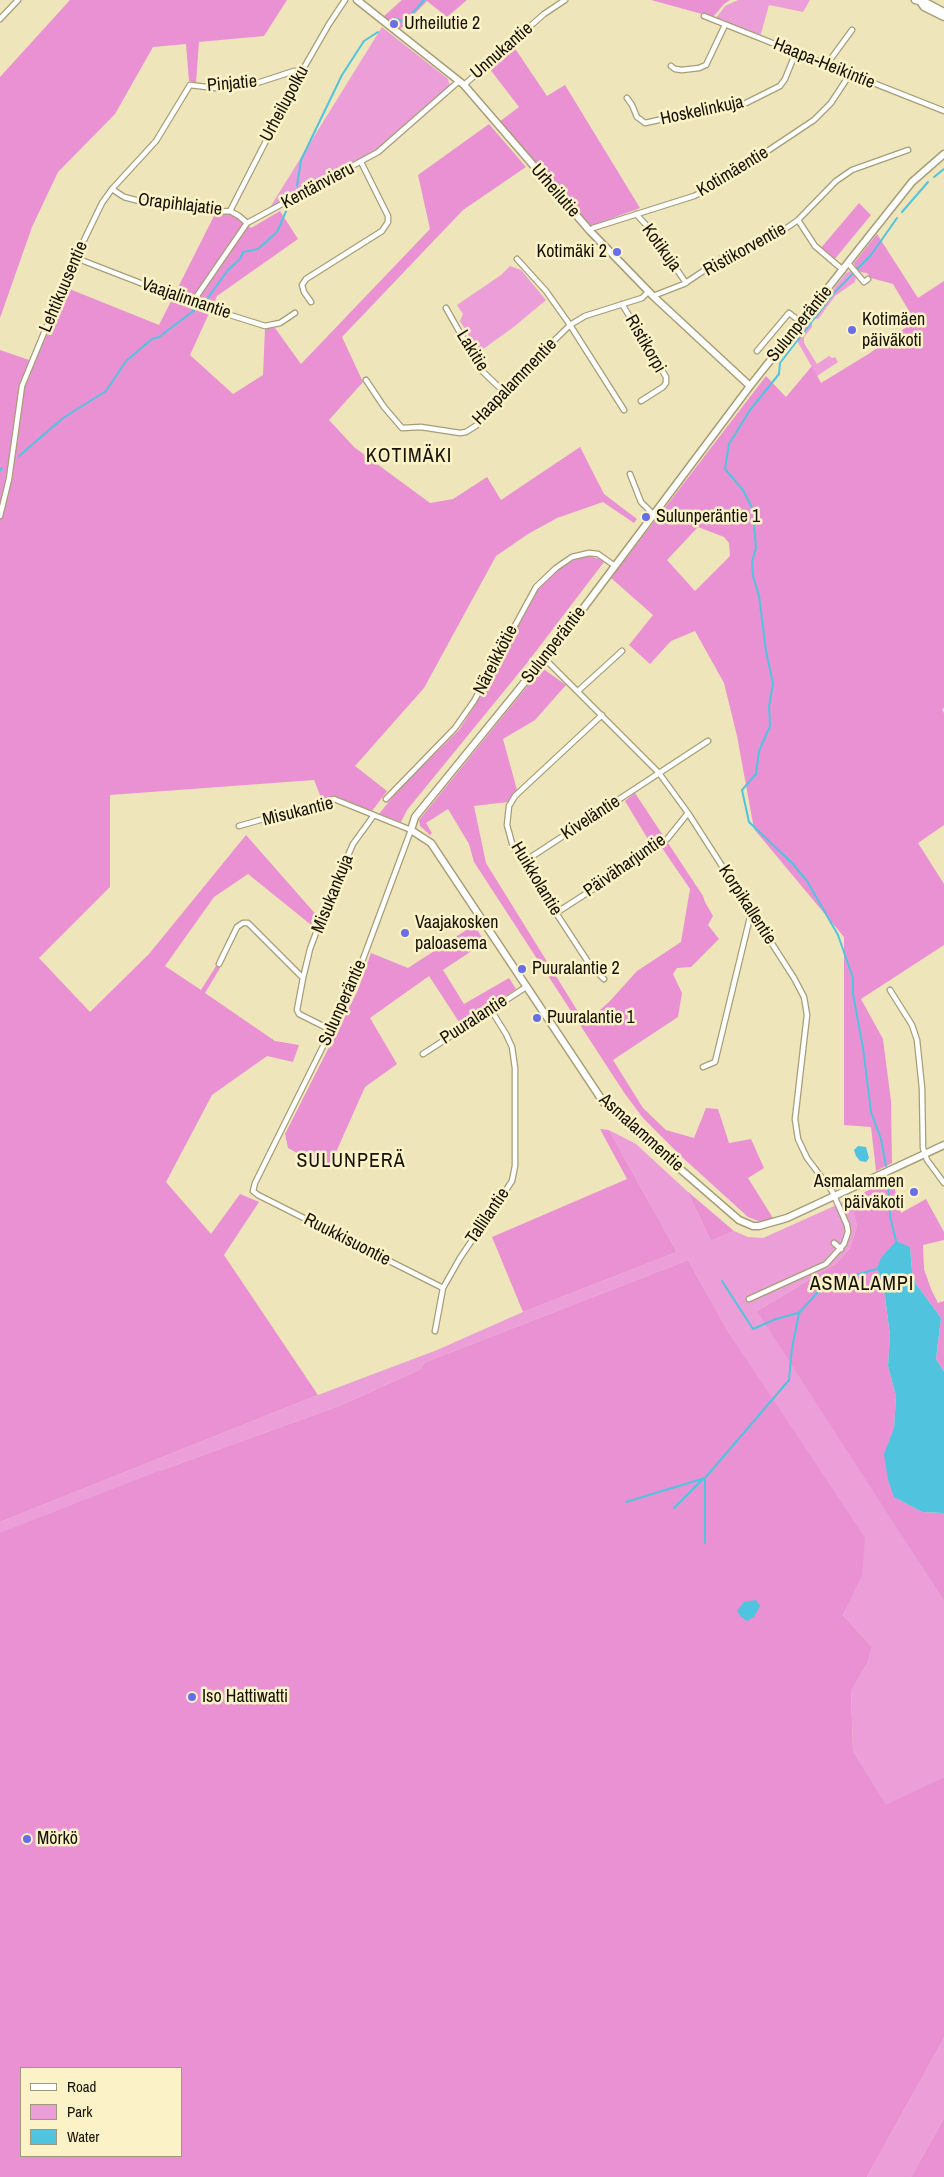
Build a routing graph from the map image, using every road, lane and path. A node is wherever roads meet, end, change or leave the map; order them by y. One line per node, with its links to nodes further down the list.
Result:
1 (18, 0): 9 (street)
2 (346, 0): 15 (street, Urheilupolku)
3 (357, 0): 17 (street, Urheilutie)
4 (565, 0): 17 (street, Unnukantie)
5 (919, 1): 6 (street); 8 (street)
6 (944, 12)
7 (704, 16): 10 (street, Haapa-Heikintie)
8 (944, 17)
9 (0, 19)
10 (725, 24): 12 (street, Haapa-Heikintie); 14 (street)
11 (852, 30): 13 (street)
12 (796, 52): 13 (street, Haapa-Heikintie); 19 (street, Hoskelinkuja)
13 (827, 64): 16 (street, Haapa-Heikintie)
14 (671, 66)
15 (302, 71): 18 (street, Pinjatie); 25 (street, Urheilupolku)
16 (850, 74): 20 (street, Haapa-Heikintie); 26 (street, Kotimäentie)
17 (462, 83): 23 (street, Kentänvieru); 29 (street, Urheilutie)
18 (190, 85): 24 (street, Lehtikuusentie)
19 (626, 98)
20 (944, 111)
21 (908, 150): 27 (street, Ristikorventie)
22 (944, 154): 32 (street, Sulunperäntie)
23 (361, 162): 28 (street, Kentänvieru); 37 (street)
24 (112, 189): 25 (street, Orapihlajatie); 30 (street, Lehtikuusentie)
25 (230, 211): 28 (street, Orapihlajatie)
26 (636, 214): 29 (street, Kotimäentie); 35 (street, Kotikuja)
27 (798, 220): 33 (street); 35 (street, Ristikorventie)
28 (247, 223): 38 (street, Kentänvieru)
29 (590, 231): 36 (street, Urheilutie)
30 (76, 258): 38 (street, Vaajalinnantie); 52 (street, Lehtikuusentie)
31 (517, 259): 43 (street)
32 (848, 263): 33 (street, Sulunperäntie); 34 (street)
33 (843, 270): 42 (street, Sulunperäntie)
34 (868, 279)
35 (686, 283): 36 (street, Ristikorventie)
36 (651, 294): 39 (street, Haapalammentie); 46 (street, Urheilutie)
37 (311, 302)
38 (192, 303): 41 (street, Vaajalinnantie)
39 (622, 304): 43 (street, Haapalammentie); 48 (street, Ristikorpi)
40 (446, 308): 47 (street, Lakitie)
41 (295, 313)
42 (801, 322): 44 (street); 46 (street, Sulunperäntie)
43 (570, 325): 47 (street, Haapalammentie); 49 (street)
44 (758, 351)
45 (366, 380): 47 (street, Haapalammentie)
46 (750, 386): 51 (street, Sulunperäntie)
47 (503, 391)
48 (641, 401)
49 (624, 410)
50 (630, 474): 51 (street)
51 (654, 515): 53 (street, Sulunperäntie)
52 (0, 516)
53 (615, 566): 55 (street, Sulunperäntie); 60 (street, Näreikkötie)
54 (622, 650): 56 (street)
55 (545, 658): 56 (street, Korpikallentie); 64 (street, Sulunperäntie)
56 (578, 691): 57 (street, Korpikallentie)
57 (602, 715): 59 (street, Korpikallentie); 65 (street, Huikkolantie)
58 (708, 740): 59 (street, Kiveläntie)
59 (660, 773): 61 (street, Korpikallentie); 65 (street, Kiveläntie)
60 (386, 799)
61 (688, 813): 66 (street, Korpikallentie); 67 (street, Päiväharjuntie)
62 (374, 815): 63 (street, Misukantie); 64 (street, Misukantie); 69 (street, Misukankuja)
63 (239, 826)
64 (411, 830): 71 (street, Asmalammentie); 74 (street, Sulunperäntie)
65 (522, 862): 67 (street, Huikkolantie)
66 (751, 913): 76 (street); 81 (street, Korpikallentie)
67 (556, 914): 70 (street, Huikkolantie)
68 (219, 964): 69 (street)
69 (303, 978): 74 (street, Misukankuja)
70 (604, 979)
71 (526, 987): 73 (street, Puuralantie); 81 (street, Asmalammentie)
72 (890, 990): 78 (street)
73 (491, 1010): 75 (street, Puuralantie); 84 (street, Tallilantie)
74 (331, 1030): 80 (street, Sulunperäntie)
75 (423, 1054)
76 (703, 1067)
77 (944, 1145): 78 (street, Asmalammentie)
78 (924, 1154): 79 (street); 81 (street, Asmalammentie)
79 (944, 1183)
80 (253, 1191): 84 (street, Ruukkisuontie)
81 (834, 1196): 83 (street, Korpikallentie)
82 (834, 1243): 83 (street)
83 (841, 1249): 85 (street)
84 (442, 1288): 86 (street, Tallilantie)
85 (749, 1298)
86 (435, 1332)

